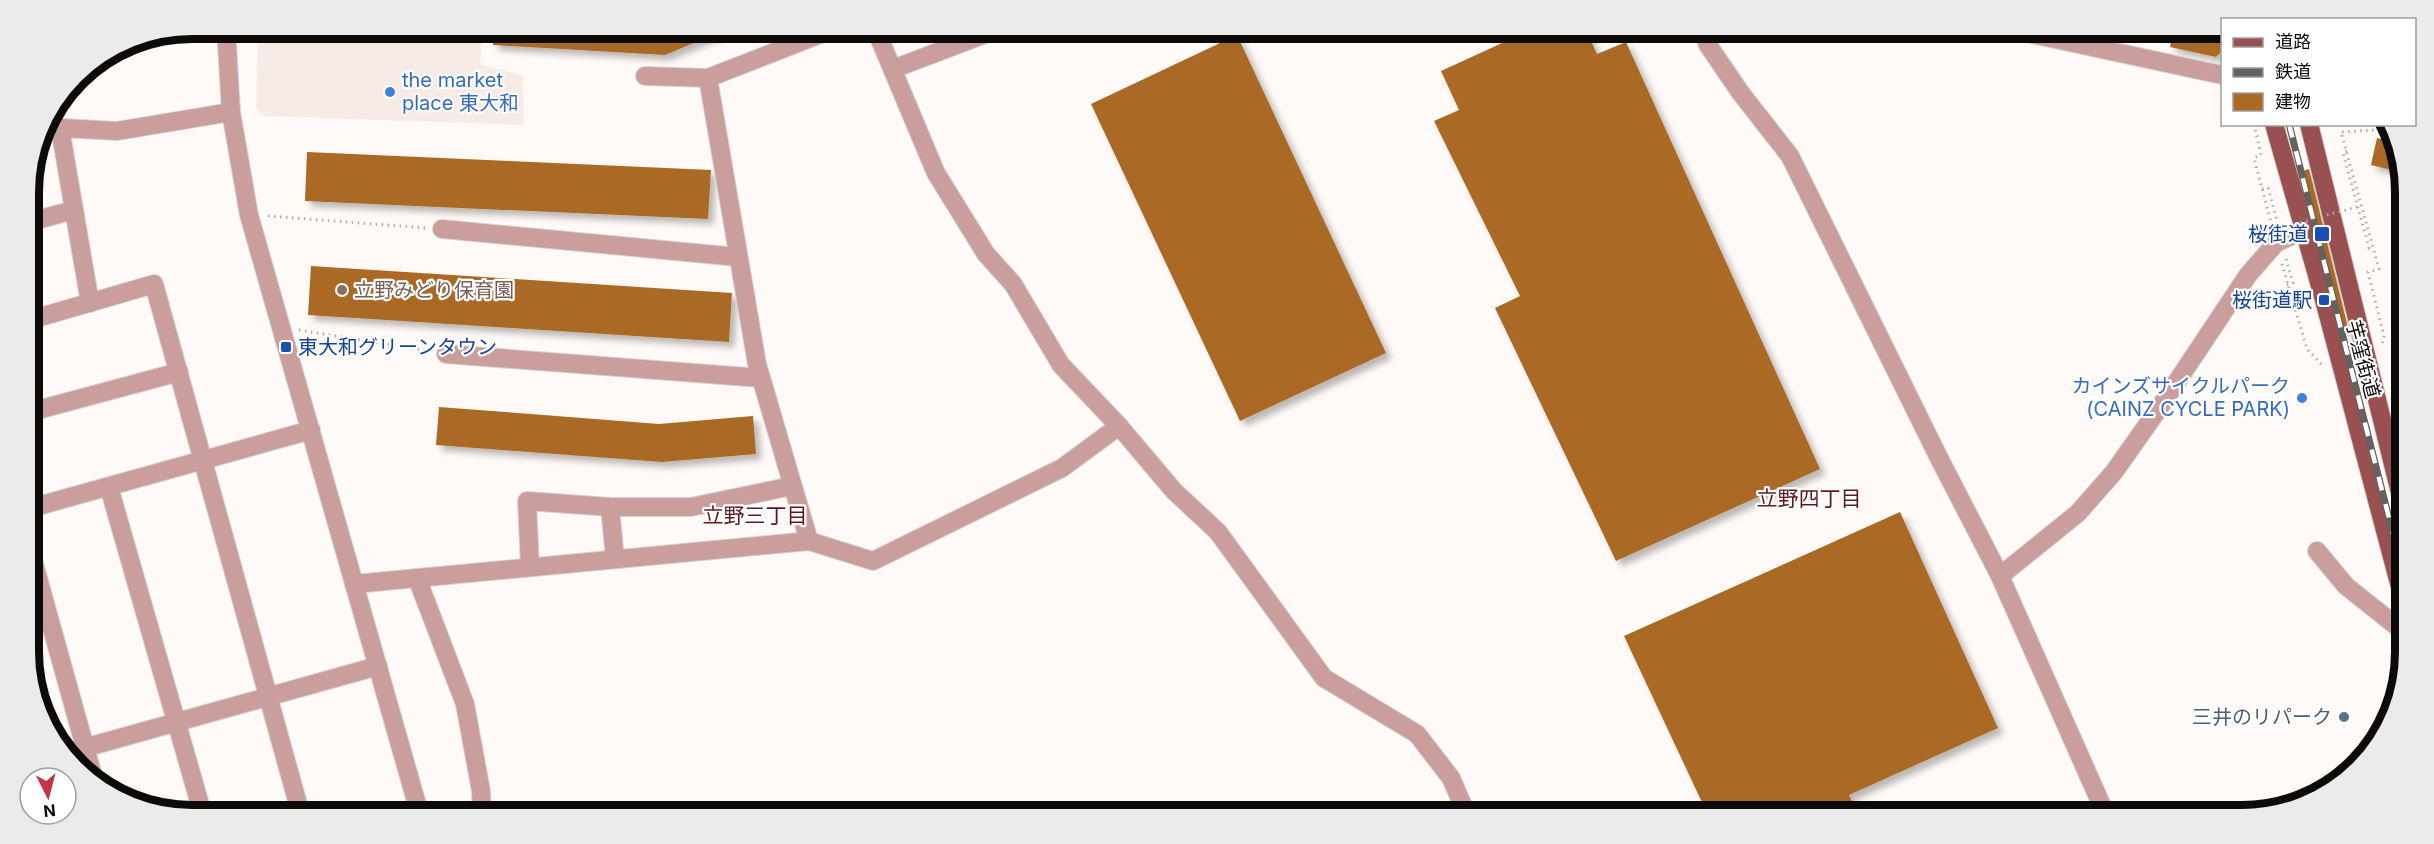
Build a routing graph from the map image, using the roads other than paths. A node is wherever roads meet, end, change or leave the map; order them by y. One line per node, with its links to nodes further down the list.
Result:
1 (227, 39): 11 (street)
2 (808, 39): 10 (street)
3 (880, 39): 7 (street)
4 (972, 39): 7 (street)
5 (1706, 39): 40 (street)
6 (2055, 39): 8 (street)
7 (893, 69): 27 (street)
8 (2221, 75)
9 (645, 76): 10 (street)
10 (708, 78): 20 (street)
11 (231, 112): 14 (street); 28 (street)
12 (2275, 126): 18 (main road, 芋窪街道)
13 (2310, 126): 29 (main road, 芋窪街道)
14 (54, 127)
15 (53, 130): 16 (street)
16 (74, 210): 17 (street); 21 (street)
17 (39, 219)
18 (2308, 224): 39 (main road, 芋窪街道); 40 (street)
19 (442, 229): 20 (street)
20 (738, 257): 25 (street)
21 (90, 303): 22 (street); 24 (street)
22 (39, 317)
23 (446, 354): 25 (street)
24 (178, 372): 26 (street); 30 (street)
25 (761, 378): 31 (street)
26 (39, 410)
27 (1119, 426): 35 (street); 55 (street)
28 (311, 430): 30 (street); 43 (street)
29 (2395, 452)
30 (203, 460): 32 (street); 46 (street)
31 (792, 486): 34 (street); 35 (street)
32 (109, 487): 33 (street); 47 (street)
33 (39, 506)
34 (610, 507): 37 (street); 38 (street)
35 (809, 541): 37 (street)
36 (2317, 551): 44 (street)
37 (615, 559): 38 (street)
38 (530, 567): 41 (street)
39 (2395, 567)
40 (2000, 576): 56 (street)
41 (417, 578): 43 (street); 54 (street)
42 (39, 583): 48 (street)
43 (354, 584): 45 (street)
44 (2395, 625)
45 (378, 666): 46 (street); 53 (street)
46 (268, 696): 47 (street); 52 (street)
47 (176, 722): 48 (street); 51 (street)
48 (85, 747): 49 (street); 50 (street)
49 (75, 750)
50 (90, 765)
51 (200, 805)
52 (298, 805)
53 (417, 805)
54 (482, 805)
55 (1463, 805)
56 (2102, 805)

